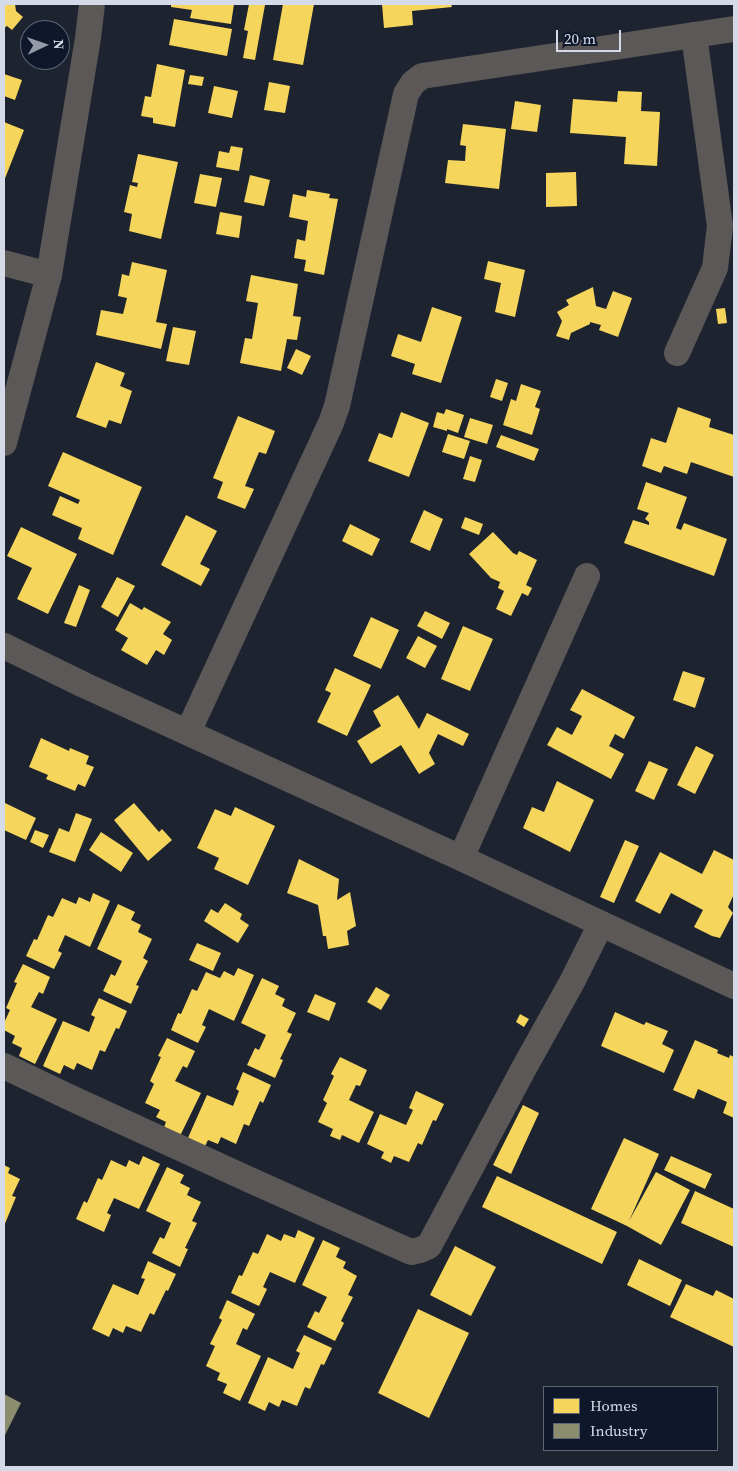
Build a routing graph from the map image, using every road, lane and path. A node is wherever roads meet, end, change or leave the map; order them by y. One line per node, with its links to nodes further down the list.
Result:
1 (92, 4): 5 (street)
2 (734, 29): 3 (street)
3 (694, 35): 6 (street); 10 (street)
4 (4, 263): 5 (street)
5 (49, 276): 7 (street)
6 (677, 352)
7 (4, 443)
8 (587, 576): 11 (street)
9 (4, 646): 10 (street)
10 (188, 732): 11 (street)
11 (460, 858): 12 (street)
12 (601, 924): 13 (street); 14 (street)
13 (734, 986)
14 (4, 1066)

